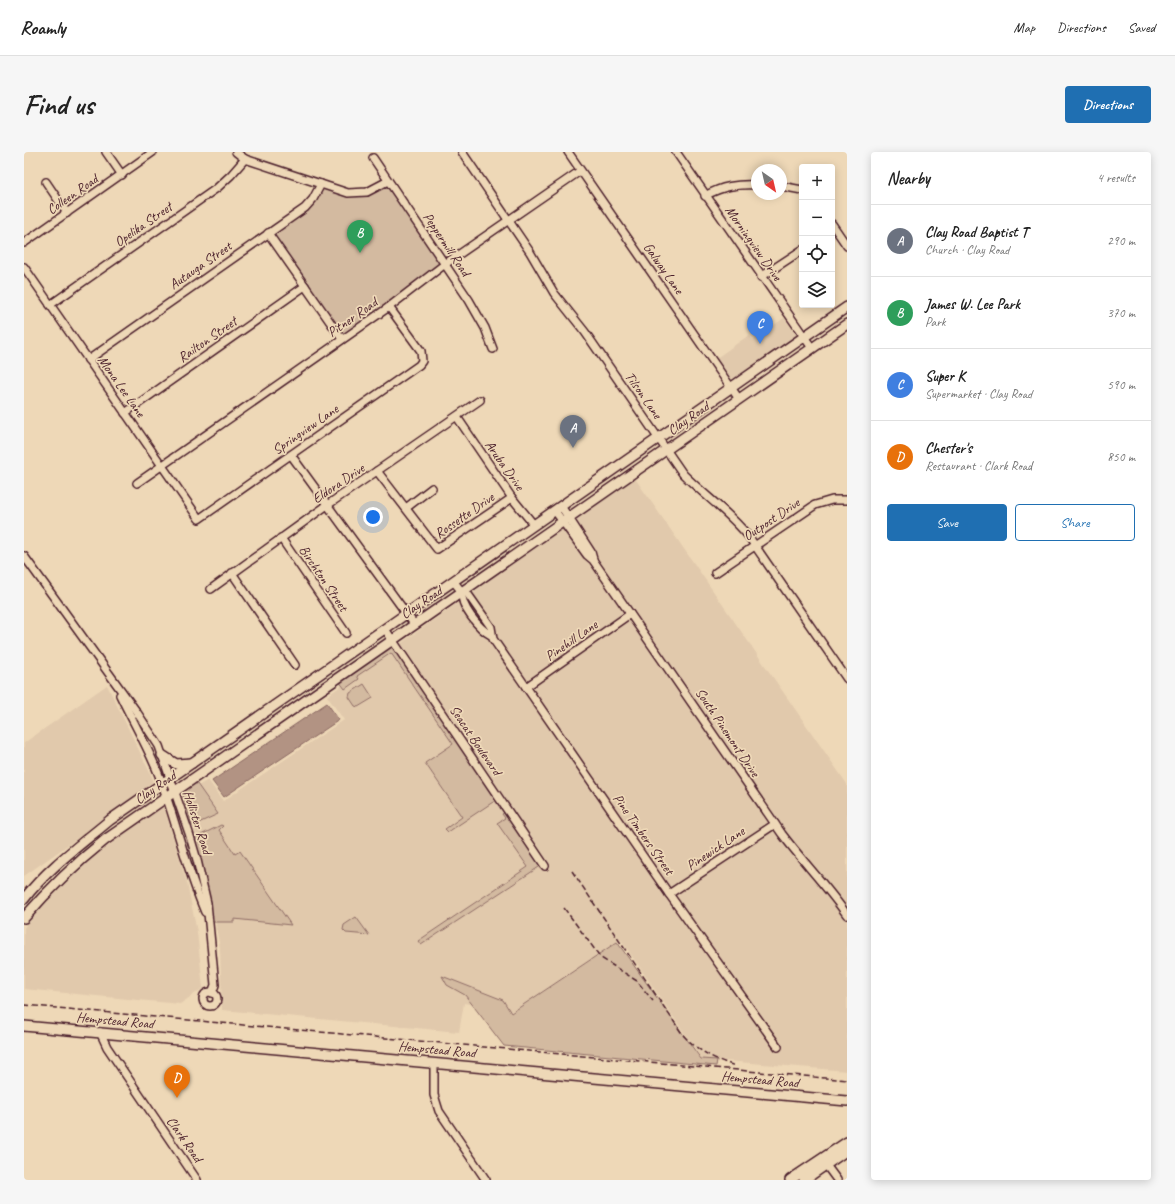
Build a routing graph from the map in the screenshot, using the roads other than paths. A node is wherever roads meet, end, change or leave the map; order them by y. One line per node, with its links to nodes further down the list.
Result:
1 (106, 152): 10 (street)
2 (153, 152): 10 (street, Colleen Road)
3 (236, 152): 8 (street)
4 (462, 152): 19 (street, Tilson Lane)
5 (568, 152): 9 (street, Galway Lane)
6 (676, 152): 17 (street, Morningview Drive)
7 (373, 158): 11 (street, Peppermill Road)
8 (245, 159): 13 (street); 29 (street, Opelika Street)
9 (580, 171): 19 (street, Pitner Road); 38 (street, Galway Lane)
10 (122, 175): 18 (street, Colleen Road)
11 (388, 181): 13 (street); 25 (street, Peppermill Road)
12 (46, 182): 18 (street)
13 (321, 184): 21 (street, Autauga Street)
14 (751, 185): 17 (street)
15 (787, 187): 16 (street)
16 (799, 189)
17 (705, 196): 27 (street, Morningview Drive)
18 (66, 213): 22 (street, Colleen Road)
19 (508, 220): 25 (street, Pitner Road); 43 (street, Tilson Lane)
20 (835, 230): 23 (street)
21 (268, 233): 28 (street); 37 (street, Autauga Street)
22 (24, 243)
23 (847, 246)
24 (799, 252): 27 (street)
25 (445, 264): 30 (street, Pitner Road); 36 (street, Peppermill Road)
26 (24, 267): 29 (street, Mona Lee Lane)
27 (761, 277): 33 (street, Morningview Drive)
28 (305, 286): 34 (street); 41 (street, Railton Street)
29 (50, 305): 37 (street, Mona Lee Lane)
30 (389, 307): 34 (street, Pitner Road); 45 (street, Springview Lane)
31 (847, 307): 33 (main road, Clay Road)
32 (847, 324): 35 (main road, Clay Road)
33 (804, 337): 35 (street, Morningview Drive); 38 (main road, Clay Road)
34 (342, 339): 46 (street, Pitner Road)
35 (812, 348): 39 (main road, Clay Road)
36 (492, 349)
37 (88, 360): 41 (street, Mona Lee Lane)
38 (731, 388): 39 (street, Galway Lane); 43 (main road, Clay Road)
39 (739, 399): 44 (main road, Clay Road)
40 (480, 400): 42 (street, Eldora Drive)
41 (125, 413): 46 (street, Mona Lee Lane)
42 (457, 417): 47 (street, Eldora Drive); 50 (street, Aruba Drive)
43 (658, 438): 44 (street, Tilson Lane); 54 (main road, Clay Road)
44 (666, 450): 56 (main road, Clay Road); 59 (street, Tilson Lane)
45 (290, 455): 52 (street); 55 (street, Springview Lane)
46 (162, 466): 48 (street, Pitner Road); 55 (street, Mona Lee Lane)
47 (377, 472): 52 (street, Eldora Drive); 53 (street)
48 (137, 483)
49 (432, 488): 53 (street)
50 (512, 498): 53 (street, Rossette Drive); 57 (street, Aruba Drive)
51 (847, 500): 59 (street, Outpost Drive)
52 (326, 506): 58 (street, Eldora Drive); 66 (street)
53 (406, 508)
54 (558, 508): 56 (street, South Pinemont Drive); 57 (main road, Clay Road)
55 (199, 519)
56 (565, 519): 65 (main road, Clay Road); 67 (street, South Pinemont Drive)
57 (534, 525): 63 (main road, Clay Road)
58 (281, 538): 61 (street, Eldora Drive); 70 (street, Birchton Street)
59 (755, 545): 62 (street, Outpost Drive); 75 (street, Tilson Lane)
60 (24, 557): 74 (street, Hollister Road)
61 (232, 573): 64 (street, Eldora Drive); 72 (street)
62 (715, 573)
63 (454, 582): 65 (street, Pine Timbers Street); 66 (main road, Clay Road)
64 (211, 588)
65 (462, 592): 68 (main road, Clay Road); 77 (street, Pine Timbers Street)
66 (407, 614): 68 (street); 69 (main road, Clay Road)
67 (630, 614): 77 (street, Pinehill Lane); 88 (street, South Pinemont Drive)
68 (414, 624): 71 (main road, Clay Road)
69 (385, 629): 71 (street, Seacat Boulevard); 73 (main road, Clay Road)
70 (346, 633)
71 (392, 639): 76 (main road, Clay Road); 92 (street, Seacat Boulevard)
72 (295, 665)
73 (324, 672): 76 (main road); 79 (main road, Clay Road)
74 (112, 679): 78 (street, Hollister Road); 80 (street, Hollister Road)
75 (847, 679)
76 (331, 682): 81 (main road, Clay Road)
77 (526, 687): 96 (street, Pine Timbers Street)
78 (147, 728): 80 (street); 82 (street, Hollister Road)
79 (238, 732): 81 (main road); 83 (main road, Clay Road)
80 (138, 733): 85 (street, Hollister Road)
81 (245, 741): 86 (main road, Clay Road)
82 (162, 755): 83 (main road); 84 (street, Hollister Road)
83 (193, 763): 84 (main road, Clay Road)
84 (171, 779): 85 (main road, Clay Road); 86 (street, Hollister Road)
85 (162, 784): 87 (street, Hollister Road); 89 (main road, Clay Road)
86 (175, 791): 87 (main road, Clay Road); 90 (street, Hollister Road)
87 (166, 797): 91 (street, Hollister Road); 93 (main road, Clay Road)
88 (775, 824): 96 (street, Pinewick Lane); 98 (street, South Pinemont Drive)
89 (63, 859): 93 (main road); 94 (main road, Clay Road)
90 (197, 860): 91 (street); 99 (street, Hollister Road)
91 (187, 863): 99 (street, Hollister Road)
92 (545, 866)
93 (71, 867): 100 (main road, Clay Road)
94 (34, 886): 95 (main road); 97 (main road, Clay Road)
95 (24, 889)
96 (669, 894): 104 (street, Pine Timbers Street)
97 (24, 899)
98 (847, 915)
99 (208, 917): 101 (street, Hollister Road)
100 (24, 918)
101 (212, 993)
102 (24, 1026): 103 (main road, Hempstead Road)
103 (100, 1032): 105 (main road, Hempstead Road); 110 (street, Clark Road)
104 (778, 1046)
105 (434, 1063): 106 (main road, Hempstead Road); 111 (street)
106 (847, 1101)
107 (847, 1142): 109 (main road)
108 (847, 1150): 109 (main road)
109 (824, 1162): 112 (main road); 113 (main road); 114 (street)
110 (197, 1180)
111 (486, 1180)
112 (790, 1180)
113 (804, 1180)
114 (837, 1180)

